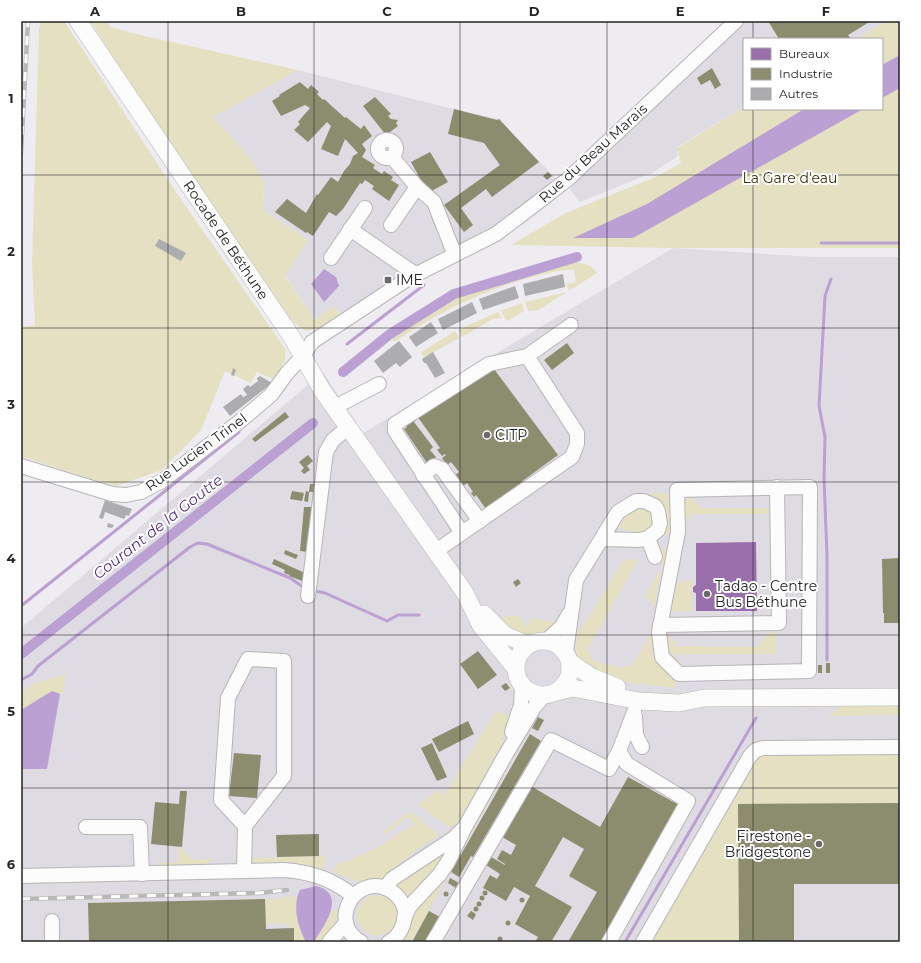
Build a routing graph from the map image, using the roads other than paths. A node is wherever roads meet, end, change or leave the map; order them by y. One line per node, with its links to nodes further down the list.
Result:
1 (78, 21): 12 (main road, Rocade de Béthune)
2 (736, 21): 8 (street, Rue du Beau Marais)
3 (392, 157): 4 (street)
4 (417, 187): 6 (street); 8 (street)
5 (365, 208): 7 (street)
6 (391, 225)
7 (348, 233): 9 (street); 10 (street)
8 (454, 254): 10 (street, Rue du Beau Marais)
9 (331, 258)
10 (412, 276): 12 (street, Rue du Beau Marais)
11 (571, 325): 13 (street)
12 (303, 356): 15 (main road, Rocade de Béthune); 17 (street, Rue Lucien Trinel)
13 (527, 356): 18 (street); 20 (street)
14 (379, 384): 15 (street)
15 (335, 406): 16 (main road, Rocade de Béthune)
16 (349, 427): 24 (main road, Rocade de Béthune); 27 (street)
17 (21, 466)
18 (423, 475): 20 (street); 21 (street)
19 (777, 487): 29 (street); 29 (street); 29 (street)
20 (480, 521): 21 (street)
21 (462, 533): 24 (street)
22 (648, 538): 23 (street); 23 (street); 25 (street)
23 (602, 539): 28 (street)
24 (436, 551): 26 (main road, Rocade de Béthune)
25 (655, 557)
26 (465, 593): 31 (main road); 33 (main road)
27 (308, 596)
28 (572, 608): 30 (street); 32 (street)
29 (660, 625)
30 (546, 641): 31 (main road); 32 (main road)
31 (529, 645): 33 (main road)
32 (568, 657): 35 (main road); 37 (main road)
33 (515, 668): 34 (main road)
34 (522, 686): 35 (main road); 42 (street)
35 (550, 694): 38 (main road); 42 (street)
36 (900, 697): 37 (main road)
37 (704, 698): 38 (main road)
38 (637, 706): 40 (street); 41 (street)
39 (900, 747): 60 (street)
40 (642, 748)
41 (618, 751): 58 (street); 59 (street)
42 (506, 754): 45 (street)
43 (86, 826): 47 (street)
44 (246, 826): 44 (street); 46 (street)
45 (465, 827): 49 (street); 51 (street)
46 (244, 871): 47 (street); 50 (street)
47 (142, 874): 48 (street)
48 (21, 876)
49 (385, 888): 50 (street); 51 (street)
50 (353, 896): 53 (street)
51 (404, 918): 57 (street)
52 (52, 922): 54 (street)
53 (346, 923): 55 (street); 56 (street)
54 (52, 942)
55 (329, 942)
56 (361, 942)
57 (389, 942)
58 (433, 942)
59 (609, 942)
60 (643, 942)

